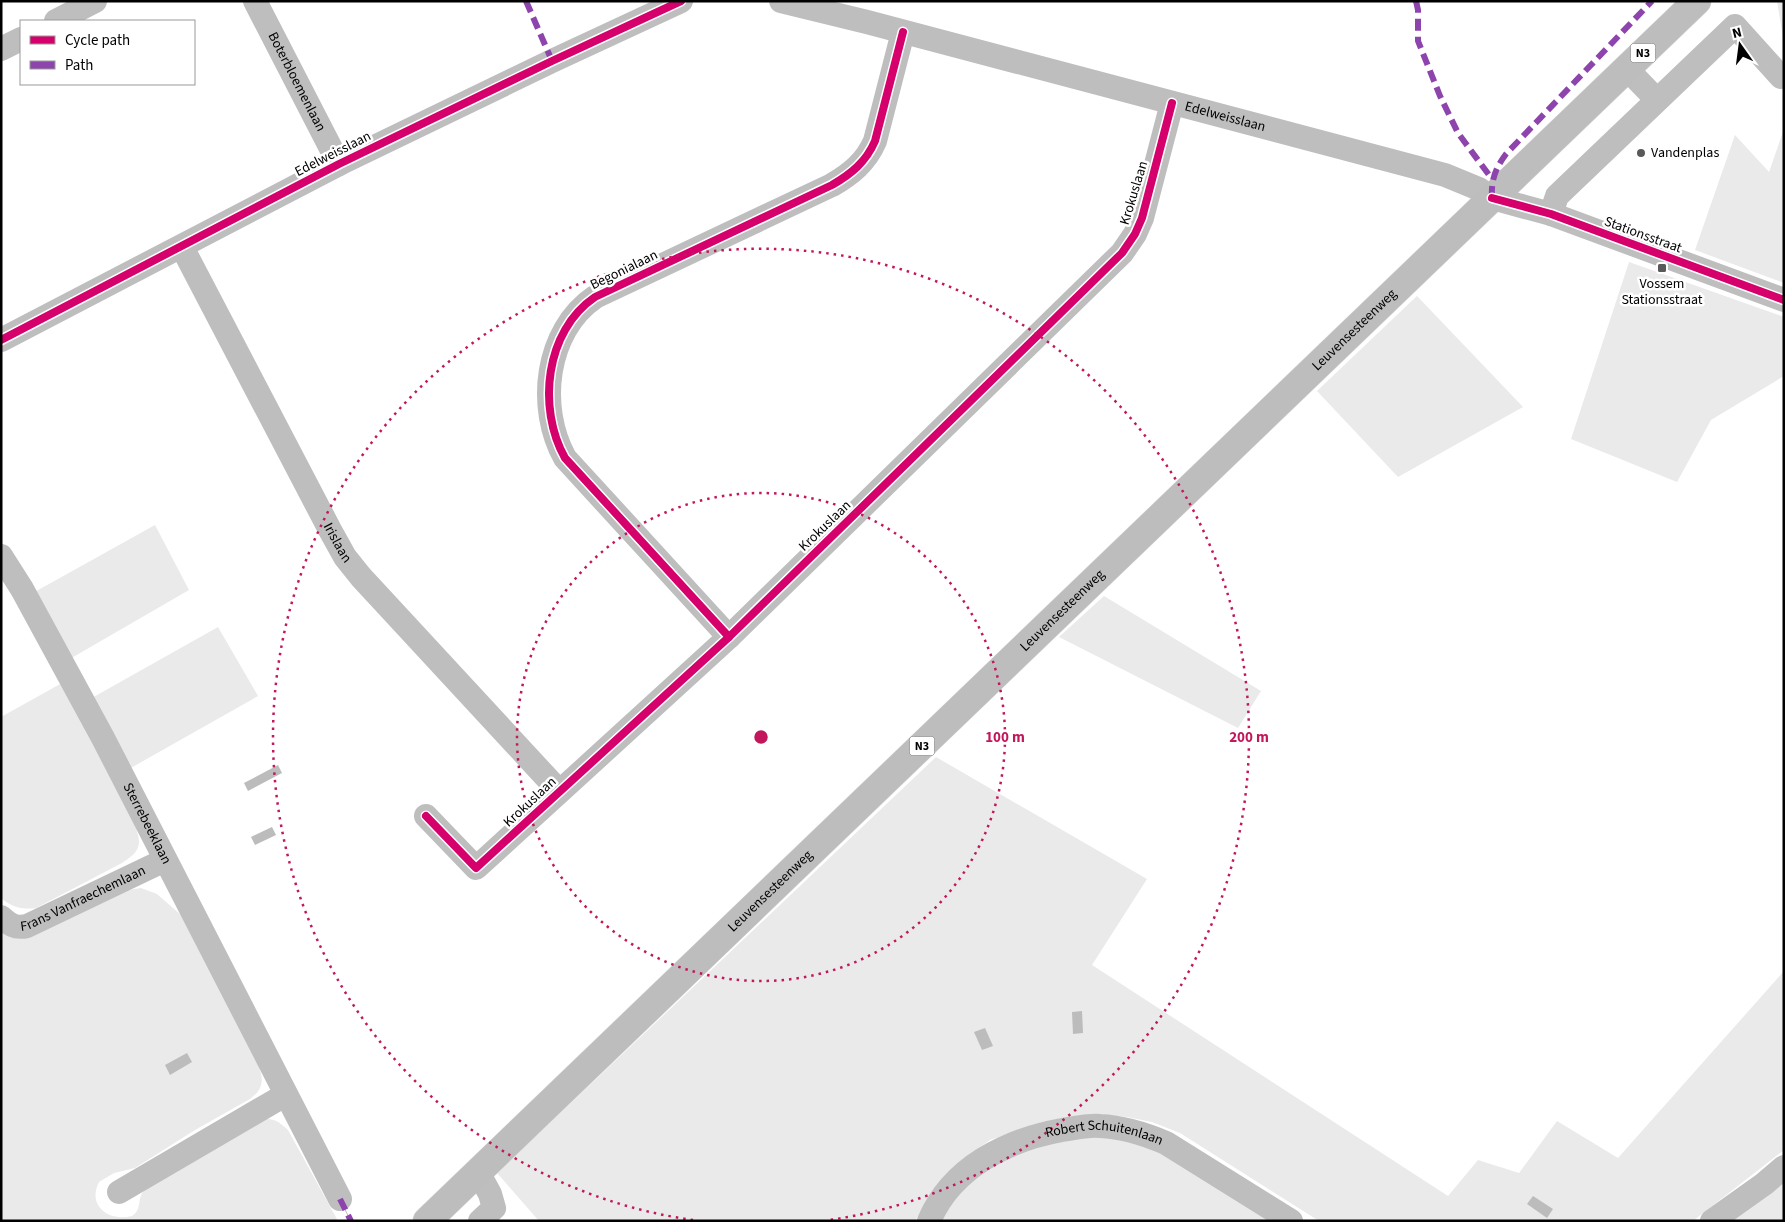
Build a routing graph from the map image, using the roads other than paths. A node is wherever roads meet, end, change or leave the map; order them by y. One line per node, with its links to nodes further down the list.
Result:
1 (95, 1): 8 (street)
2 (256, 1): 17 (street, Boterbloemenlaan)
3 (681, 1): 17 (street, Edelweisslaan)
4 (781, 1): 7 (street, Edelweisslaan)
5 (844, 1): 9 (street, Edelweisslaan)
6 (1697, 1): 13 (main road, Leuvensesteenweg / N3)
7 (811, 4): 9 (street, Edelweisslaan)
8 (58, 20)
9 (867, 22): 10 (street, Edelweisslaan)
10 (903, 32): 16 (street, Edelweisslaan); 24 (street, Begonialaan)
11 (20, 40): 12 (street)
12 (1, 49)
13 (1627, 69): 15 (street); 18 (main road, Leuvensesteenweg / N3)
14 (1781, 77): 15 (street)
15 (1657, 100): 19 (street)
16 (1172, 103): 18 (street, Edelweisslaan); 24 (street, Krokuslaan)
17 (340, 164): 20 (street, Edelweisslaan)
18 (1492, 198): 19 (street, Stationsstraat); 31 (main road, Leuvensesteenweg / N3)
19 (1550, 214): 21 (street, Stationsstraat)
20 (182, 247): 22 (street, Edelweisslaan); 25 (street, Irislaan)
21 (1784, 300)
22 (1, 340)
23 (1, 556): 27 (street, Sterrebeeklaan)
24 (729, 637): 25 (street, Krokuslaan)
25 (559, 791): 26 (street, Krokuslaan)
26 (426, 816)
27 (165, 860): 28 (street, Frans Vanfraechemlaan); 29 (street, Sterrebeeklaan)
28 (1, 917)
29 (285, 1095): 32 (street); 33 (street, Sterrebeeklaan)
30 (1784, 1167): 38 (street)
31 (478, 1172): 34 (main road, Leuvensesteenweg / N3); 35 (street)
32 (119, 1192)
33 (340, 1199)
34 (427, 1221)
35 (480, 1221)
36 (929, 1221): 37 (street, Robert Schuitenlaan)
37 (1291, 1221)
38 (1712, 1221)

